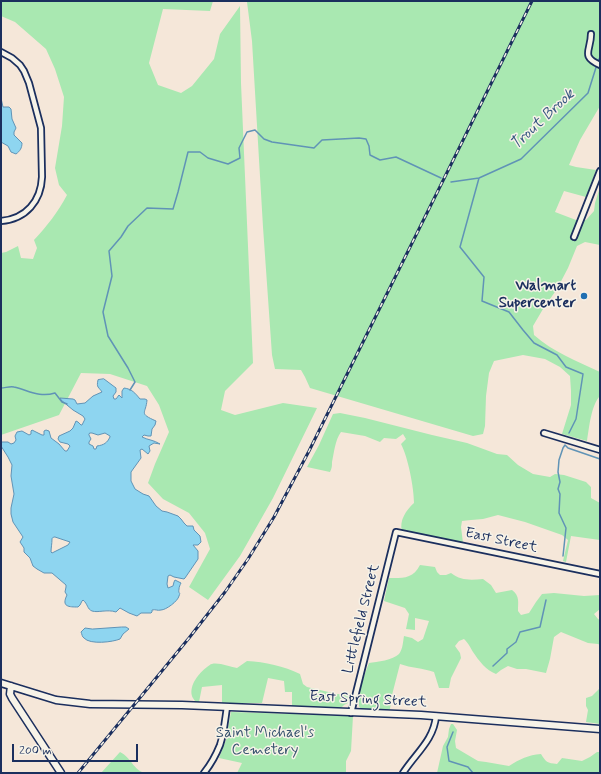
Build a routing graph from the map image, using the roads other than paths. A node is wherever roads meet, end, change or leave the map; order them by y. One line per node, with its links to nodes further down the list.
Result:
1 (591, 34): 3 (street)
2 (1, 52): 5 (street)
3 (598, 64)
4 (600, 171): 6 (street)
5 (1, 220)
6 (574, 237)
7 (544, 433): 8 (street)
8 (600, 450)
9 (396, 532): 10 (street, East Street); 14 (street, Littlefield Street)
10 (600, 574)
11 (1, 683): 12 (main road, East Spring Street)
12 (12, 686): 13 (main road, East Spring Street); 17 (main road)
13 (227, 707): 14 (main road, East Spring Street); 18 (street)
14 (351, 713): 15 (main road, East Spring Street)
15 (436, 716): 16 (main road, East Spring Street); 19 (street)
16 (600, 728)
17 (61, 773)
18 (204, 773)
19 (403, 773)

